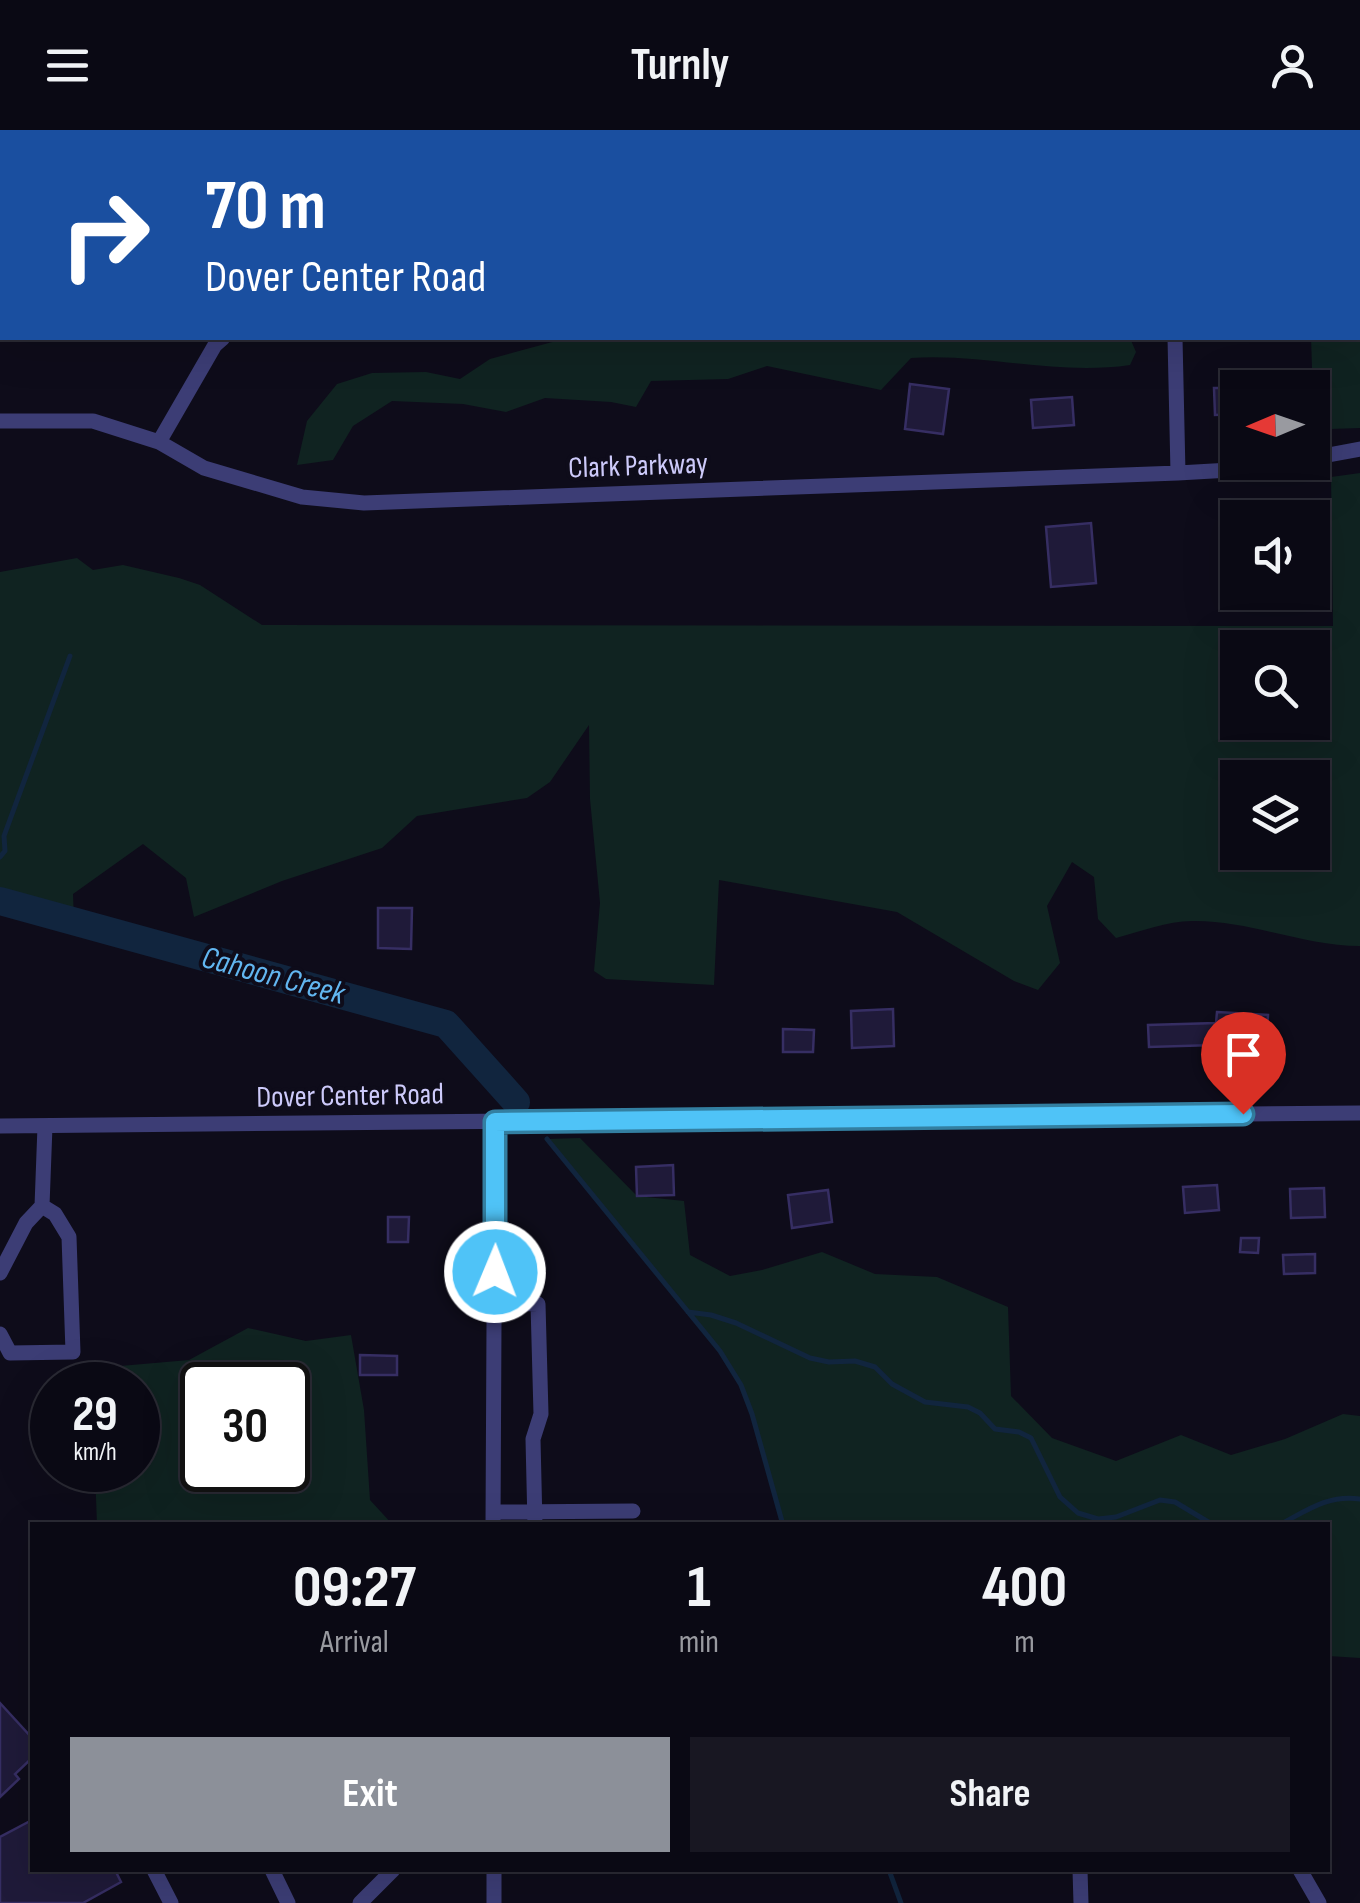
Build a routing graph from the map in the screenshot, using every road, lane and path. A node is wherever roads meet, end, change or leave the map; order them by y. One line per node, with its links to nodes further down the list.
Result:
1 (222, 340): 4 (street)
2 (1175, 340): 8 (street)
3 (0, 421): 4 (street, Clark Parkway)
4 (158, 442): 8 (street, Clark Parkway)
5 (1360, 449): 6 (street)
6 (1330, 455)
7 (1220, 471): 8 (street, Clark Parkway)
8 (1178, 473)
9 (1360, 1113): 10 (street, Dover Center Road)
10 (495, 1122): 12 (street, Dover Center Road); 15 (street)
11 (0, 1126): 12 (street, Dover Center Road)
12 (44, 1126): 13 (street)
13 (42, 1206): 14 (street); 16 (street)
14 (0, 1273)
15 (495, 1304): 18 (street); 19 (street)
16 (0, 1334)
17 (633, 1510): 19 (street)
18 (493, 1518): 19 (street)
19 (535, 1519)
20 (155, 1872): 26 (street)
21 (273, 1872): 27 (street)
22 (391, 1872): 28 (street)
23 (494, 1872): 29 (street)
24 (1080, 1872): 30 (street)
25 (1301, 1872): 31 (street)
26 (171, 1903)
27 (288, 1903)
28 (360, 1903)
29 (494, 1903)
30 (1081, 1903)
31 (1318, 1903)

